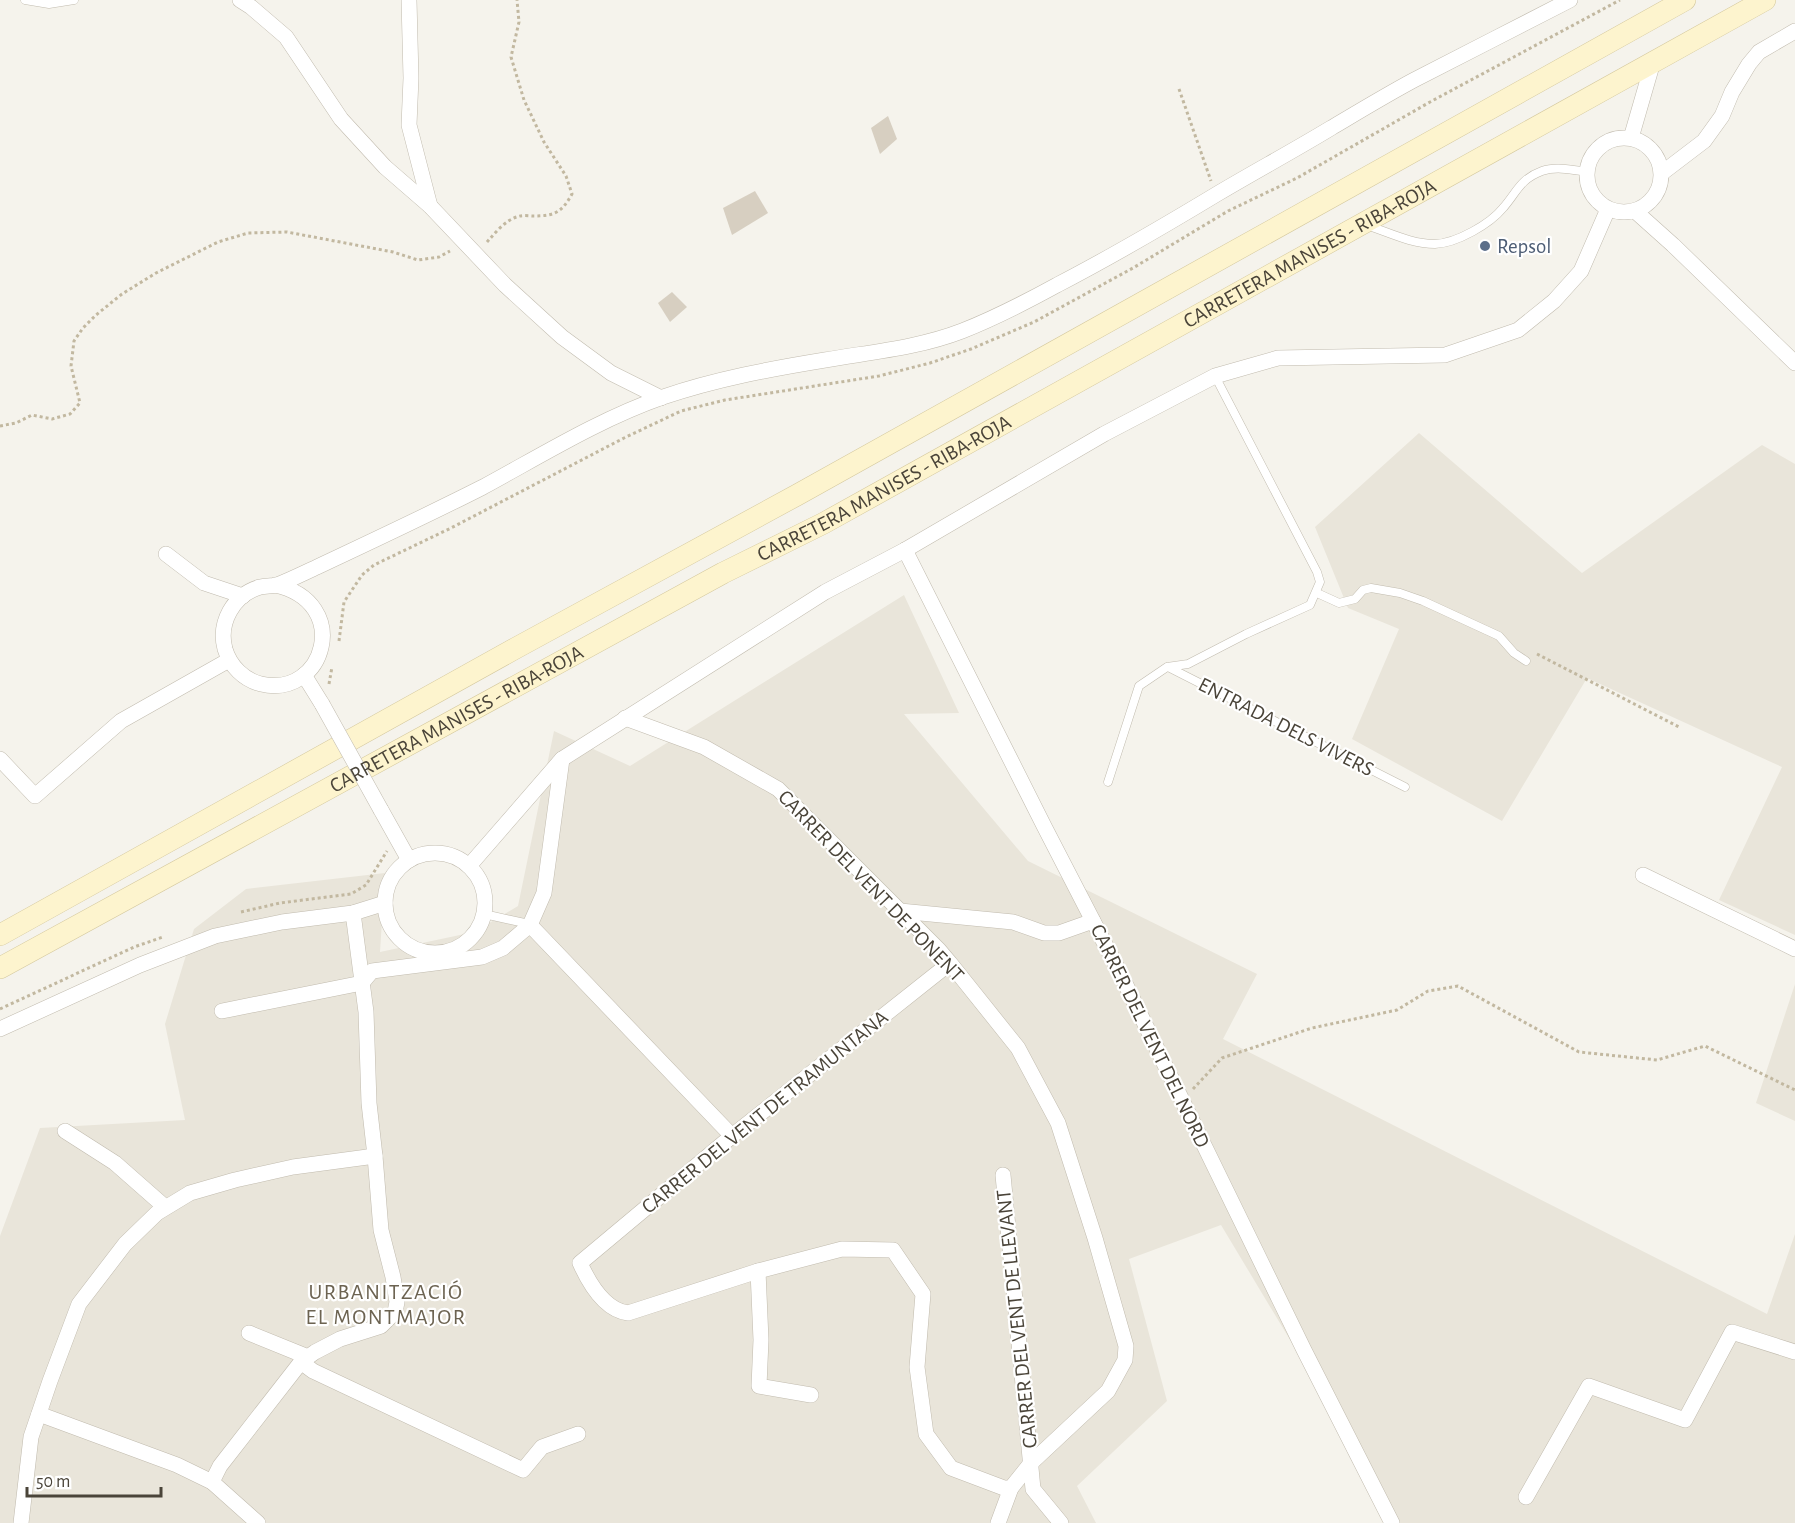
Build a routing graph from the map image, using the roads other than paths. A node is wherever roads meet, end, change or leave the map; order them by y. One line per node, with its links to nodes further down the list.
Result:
1 (25, 0): 2 (lane)
2 (74, 0)
3 (240, 0): 13 (street)
4 (409, 0): 13 (street)
5 (1570, 0): 19 (street)
6 (1685, 0): 43 (main road, CARRETERA MANISES - RIBA-ROJA)
7 (1766, 0): 9 (main road, CARRETERA MANISES - RIBA-ROJA)
8 (1795, 31): 12 (street)
9 (1653, 62): 10 (street); 16 (main road, CARRETERA MANISES - RIBA-ROJA)
10 (1631, 138): 11 (street); 12 (street)
11 (1588, 172): 14 (street); 16 (lane)
12 (1662, 172): 15 (street)
13 (430, 206): 19 (street)
14 (1608, 209): 15 (street); 18 (street)
15 (1635, 211): 17 (street)
16 (1362, 223): 46 (main road, CARRETERA MANISES - RIBA-ROJA)
17 (1795, 363)
18 (1215, 376): 20 (street); 23 (lane)
19 (661, 398): 22 (street)
20 (905, 550): 29 (street); 41 (street, CARRER DEL VENT DEL NORD)
21 (166, 554): 24 (street)
22 (275, 585): 24 (street); 28 (street)
23 (1317, 593): 26 (lane); 27 (lane)
24 (243, 596): 25 (street)
25 (229, 660): 28 (street); 30 (street)
26 (1526, 661)
27 (1167, 667): 32 (lane); 33 (lane, ENTRADA DELS VIVERS)
28 (304, 675): 34 (street, bridge)
29 (625, 718): 31 (street); 38 (street, CARRER DEL VENT DE PONENT)
30 (0, 759)
31 (562, 759): 35 (street); 42 (street)
32 (1108, 782)
33 (1405, 787)
34 (409, 860): 35 (street); 37 (street)
35 (469, 866): 40 (street)
36 (1642, 875): 44 (street)
37 (385, 903): 39 (street); 40 (street)
38 (900, 911): 41 (street); 45 (street, CARRER DEL VENT DE PONENT)
39 (353, 913): 47 (street); 49 (street)
40 (484, 914): 42 (lane)
41 (1093, 921): 70 (street, CARRER DEL VENT DEL NORD)
42 (530, 925): 47 (street); 51 (street)
43 (0, 935)
44 (1795, 949)
45 (950, 963): 51 (street, CARRER DEL VENT DE TRAMUNTANA); 62 (street, CARRER DEL VENT DE PONENT)
46 (0, 968)
47 (362, 983): 48 (street); 52 (street)
48 (222, 1011)
49 (0, 1029)
50 (65, 1131): 54 (street)
51 (732, 1136): 55 (street, CARRER DEL VENT DE TRAMUNTANA)
52 (375, 1156): 54 (street); 58 (street)
53 (1003, 1175): 62 (street, CARRER DEL VENT DE LLEVANT)
54 (165, 1207): 60 (street)
55 (758, 1271): 59 (street); 64 (street)
56 (249, 1333): 58 (street)
57 (1795, 1352): 65 (street)
58 (305, 1359): 61 (street); 63 (street)
59 (811, 1395)
60 (39, 1414): 63 (street); 66 (street)
61 (578, 1434)
62 (1031, 1463): 64 (street, CARRER DEL VENT DE LLEVANT); 69 (street)
63 (212, 1482): 67 (street)
64 (1011, 1488): 68 (street, CARRER DEL VENT DE LLEVANT)
65 (1527, 1497)
66 (21, 1523)
67 (258, 1523)
68 (998, 1523)
69 (1061, 1523)
70 (1392, 1523)

